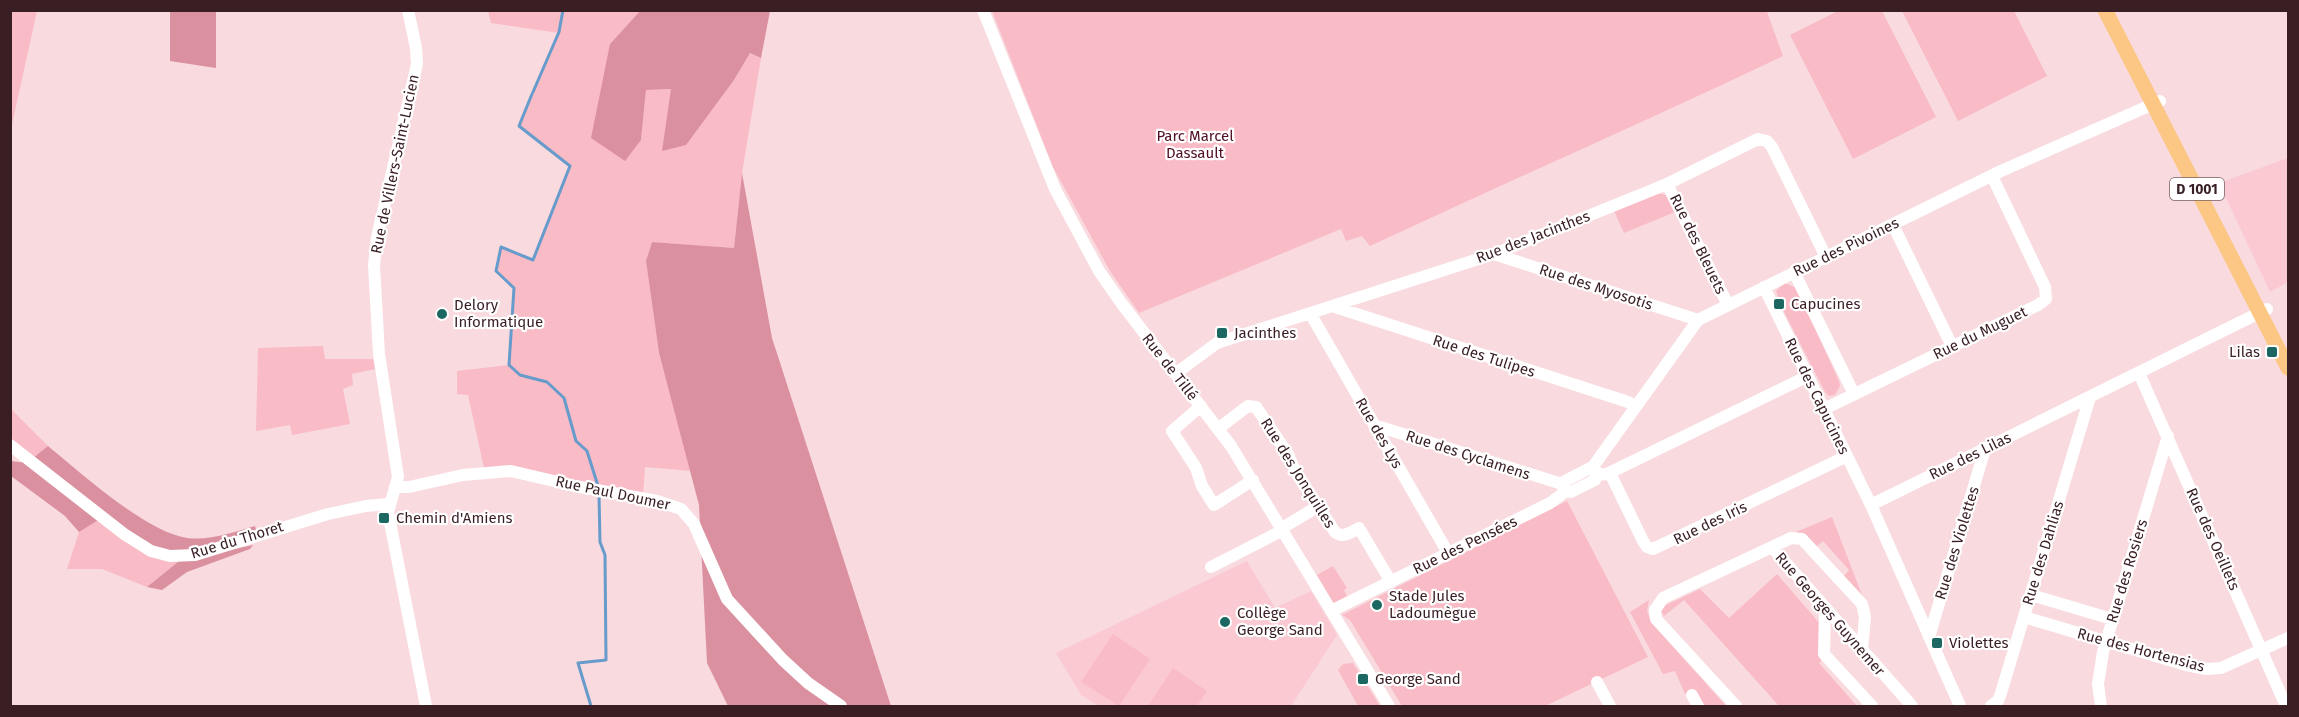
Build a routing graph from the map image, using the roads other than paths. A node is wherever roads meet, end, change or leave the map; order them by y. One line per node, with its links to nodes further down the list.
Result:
1 (408, 10): 38 (street, Rue de Villers-Saint-Lucien)
2 (983, 10): 22 (street, Rue de Tillé)
3 (2105, 10): 5 (main road, D 1001)
4 (2115, 10): 5 (main road, D 1001)
5 (2157, 102): 6 (street, Rue des Pivoines); 15 (main road, D 1001)
6 (1992, 176): 8 (street, Rue des Pivoines); 18 (street, Rue du Muguet)
7 (1667, 184): 9 (street, Rue des Jacinthes); 10 (street, Rue des Jacinthes); 13 (street, Rue des Bleuets)
8 (1893, 225): 10 (street, Rue des Pivoines); 18 (street)
9 (1494, 254): 14 (street, Rue des Jacinthes); 17 (street, Rue des Myosotis)
10 (1826, 257): 11 (street, Rue des Pivoines)
11 (1794, 272): 12 (street, Rue des Pivoines); 24 (street)
12 (1764, 287): 13 (street, Rue des Pivoines); 23 (street, Rue des Capucines)
13 (1728, 305): 17 (street, Rue des Pivoines)
14 (1332, 306): 16 (street, Rue des Jacinthes); 27 (street, Rue des Tulipes)
15 (2264, 311): 19 (main road, D 1001); 20 (main road, D 1001); 21 (street, Rue des Lilas)
16 (1310, 313): 22 (street, Rue des Jacinthes); 29 (street, Rue des Lys)
17 (1698, 320): 27 (street, Rue des Pivoines)
18 (1952, 346): 24 (street, Rue du Muguet)
19 (2289, 351)
20 (2289, 368)
21 (2139, 373): 25 (street, Rue des Lilas); 31 (street, Rue des Oeillets)
22 (1175, 374): 26 (street, Rue de Tillé)
23 (1808, 376): 28 (street, Rue des Capucines); 36 (street, Rue des Pensées)
24 (1854, 394): 28 (street, Rue du Muguet)
25 (2090, 397): 33 (street, Rue des Lilas); 48 (street, Rue des Dahlias)
26 (1201, 406): 30 (street, Rue de Tillé); 37 (street)
27 (1635, 406): 35 (street, Rue des Pivoines)
28 (1824, 409): 34 (street, Rue des Capucines)
29 (1374, 425): 39 (street, Rue des Cyclamens); 45 (street, Rue des Lys)
30 (1218, 428): 37 (street, Rue de Tillé); 42 (street, Rue des Jonquilles)
31 (2168, 436): 52 (street, Rue des Rosiers); 57 (street, Rue des Oeillets)
32 (10, 445): 40 (street, Rue du Thoret)
33 (1985, 449): 41 (street, Rue des Lilas); 53 (street, Rue des Violettes)
34 (1847, 456): 36 (street, Rue des Iris); 41 (street, Rue des Capucines)
35 (1594, 472): 36 (street, Rue des Pensées); 39 (street, Rue des Pensées)
36 (1610, 473)
37 (1253, 480): 43 (street, Rue de Tillé)
38 (397, 487): 40 (street, Rue de Villers-Saint-Lucien); 62 (street, Rue Paul Doumer)
39 (1564, 488): 45 (street, Rue des Pensées)
40 (389, 504): 61 (street, Rue de Villers-Saint-Lucien)
41 (1871, 505): 53 (street)
42 (1317, 507): 43 (street); 47 (street, Rue des Jonquilles)
43 (1282, 529): 46 (street); 50 (street, Rue de Tillé)
44 (1772, 548): 49 (street, Rue Georges Guynemer); 56 (street); 66 (street, Rue Georges Guynemer)
45 (1448, 553): 47 (street, Rue des Pensées)
46 (1211, 567)
47 (1391, 582): 50 (street, Rue des Pensées)
48 (2031, 594): 51 (street, Rue des Dahlias); 52 (street)
49 (1825, 609): 56 (street, Rue Georges Guynemer); 67 (street)
50 (1331, 611): 63 (street, Rue de Tillé)
51 (2024, 617): 55 (street, Rue des Hortensias); 60 (street, Rue des Dahlias)
52 (2112, 619): 55 (street, Rue des Rosiers)
53 (1929, 637): 69 (street)
54 (2289, 638): 57 (street, Rue des Hortensias)
55 (2105, 642): 57 (street, Rue des Hortensias); 70 (street, Rue des Rosiers)
56 (1862, 650): 68 (street, Rue Georges Guynemer)
57 (2262, 650): 71 (street, Rue des Oeillets)
58 (1597, 682): 64 (street)
59 (1692, 695): 65 (street)
60 (1997, 705)
61 (426, 706)
62 (841, 706)
63 (1389, 706)
64 (1610, 706)
65 (1698, 706)
66 (1736, 706)
67 (1872, 706)
68 (1912, 706)
69 (1959, 706)
70 (2101, 706)
71 (2286, 706)

